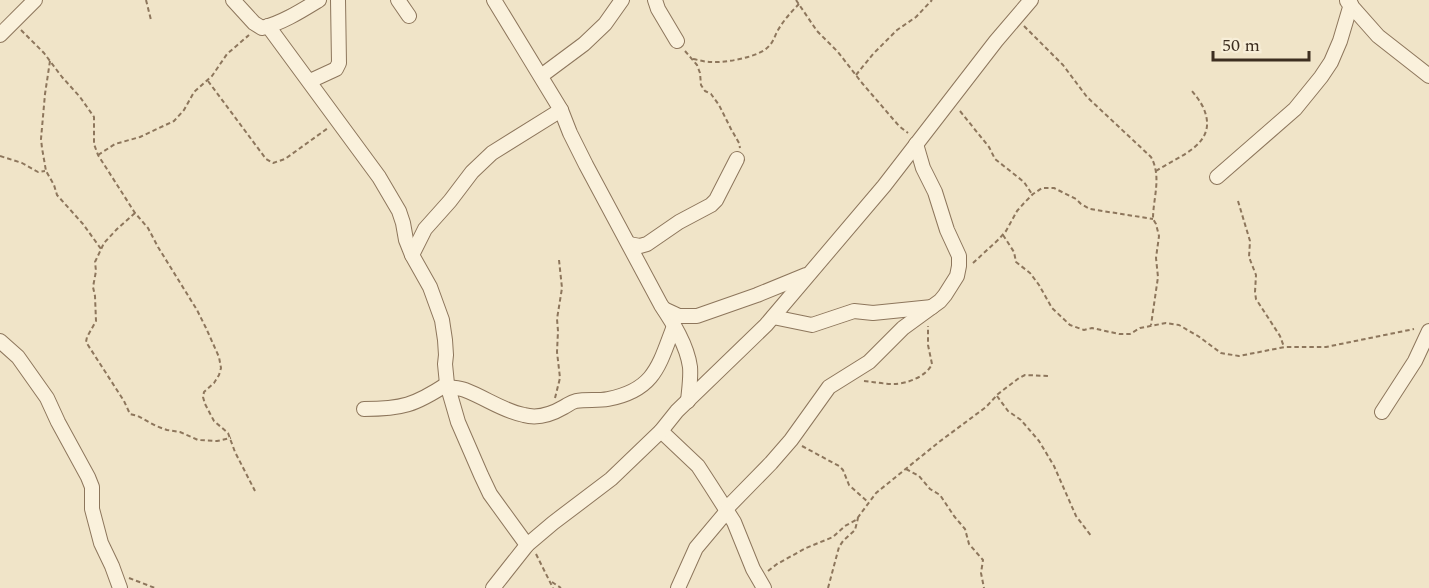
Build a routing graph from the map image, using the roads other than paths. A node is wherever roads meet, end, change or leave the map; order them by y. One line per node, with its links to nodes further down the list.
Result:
1 (35, 0): 13 (street)
2 (233, 0): 12 (street)
3 (319, 0): 12 (street)
4 (338, 0): 17 (street)
5 (398, 0): 11 (street)
6 (494, 0): 15 (street)
7 (622, 0): 15 (street)
8 (655, 0): 14 (street)
9 (1031, 0): 19 (street)
10 (1348, 2): 16 (street); 21 (street)
11 (409, 16)
12 (265, 27): 17 (street)
13 (0, 35)
14 (677, 41)
15 (541, 76): 18 (street)
16 (1429, 76)
17 (310, 81): 23 (street)
18 (561, 110): 22 (street); 23 (street)
19 (920, 140): 24 (street); 26 (street)
20 (737, 159): 22 (street)
21 (1216, 177)
22 (629, 244): 25 (street)
23 (412, 255): 31 (street)
24 (808, 274): 25 (street); 27 (street)
25 (664, 309): 28 (street)
26 (929, 310): 27 (street); 36 (street)
27 (773, 316): 32 (street)
28 (674, 326): 31 (street); 32 (street)
29 (1424, 330): 34 (street)
30 (0, 340): 39 (street)
31 (447, 386): 33 (street); 37 (street)
32 (688, 401): 35 (street)
33 (364, 409)
34 (1382, 412)
35 (661, 431): 36 (street); 37 (street)
36 (727, 510): 38 (street); 41 (street)
37 (528, 544): 40 (street)
38 (761, 584)
39 (120, 588)
40 (493, 588)
41 (678, 588)

